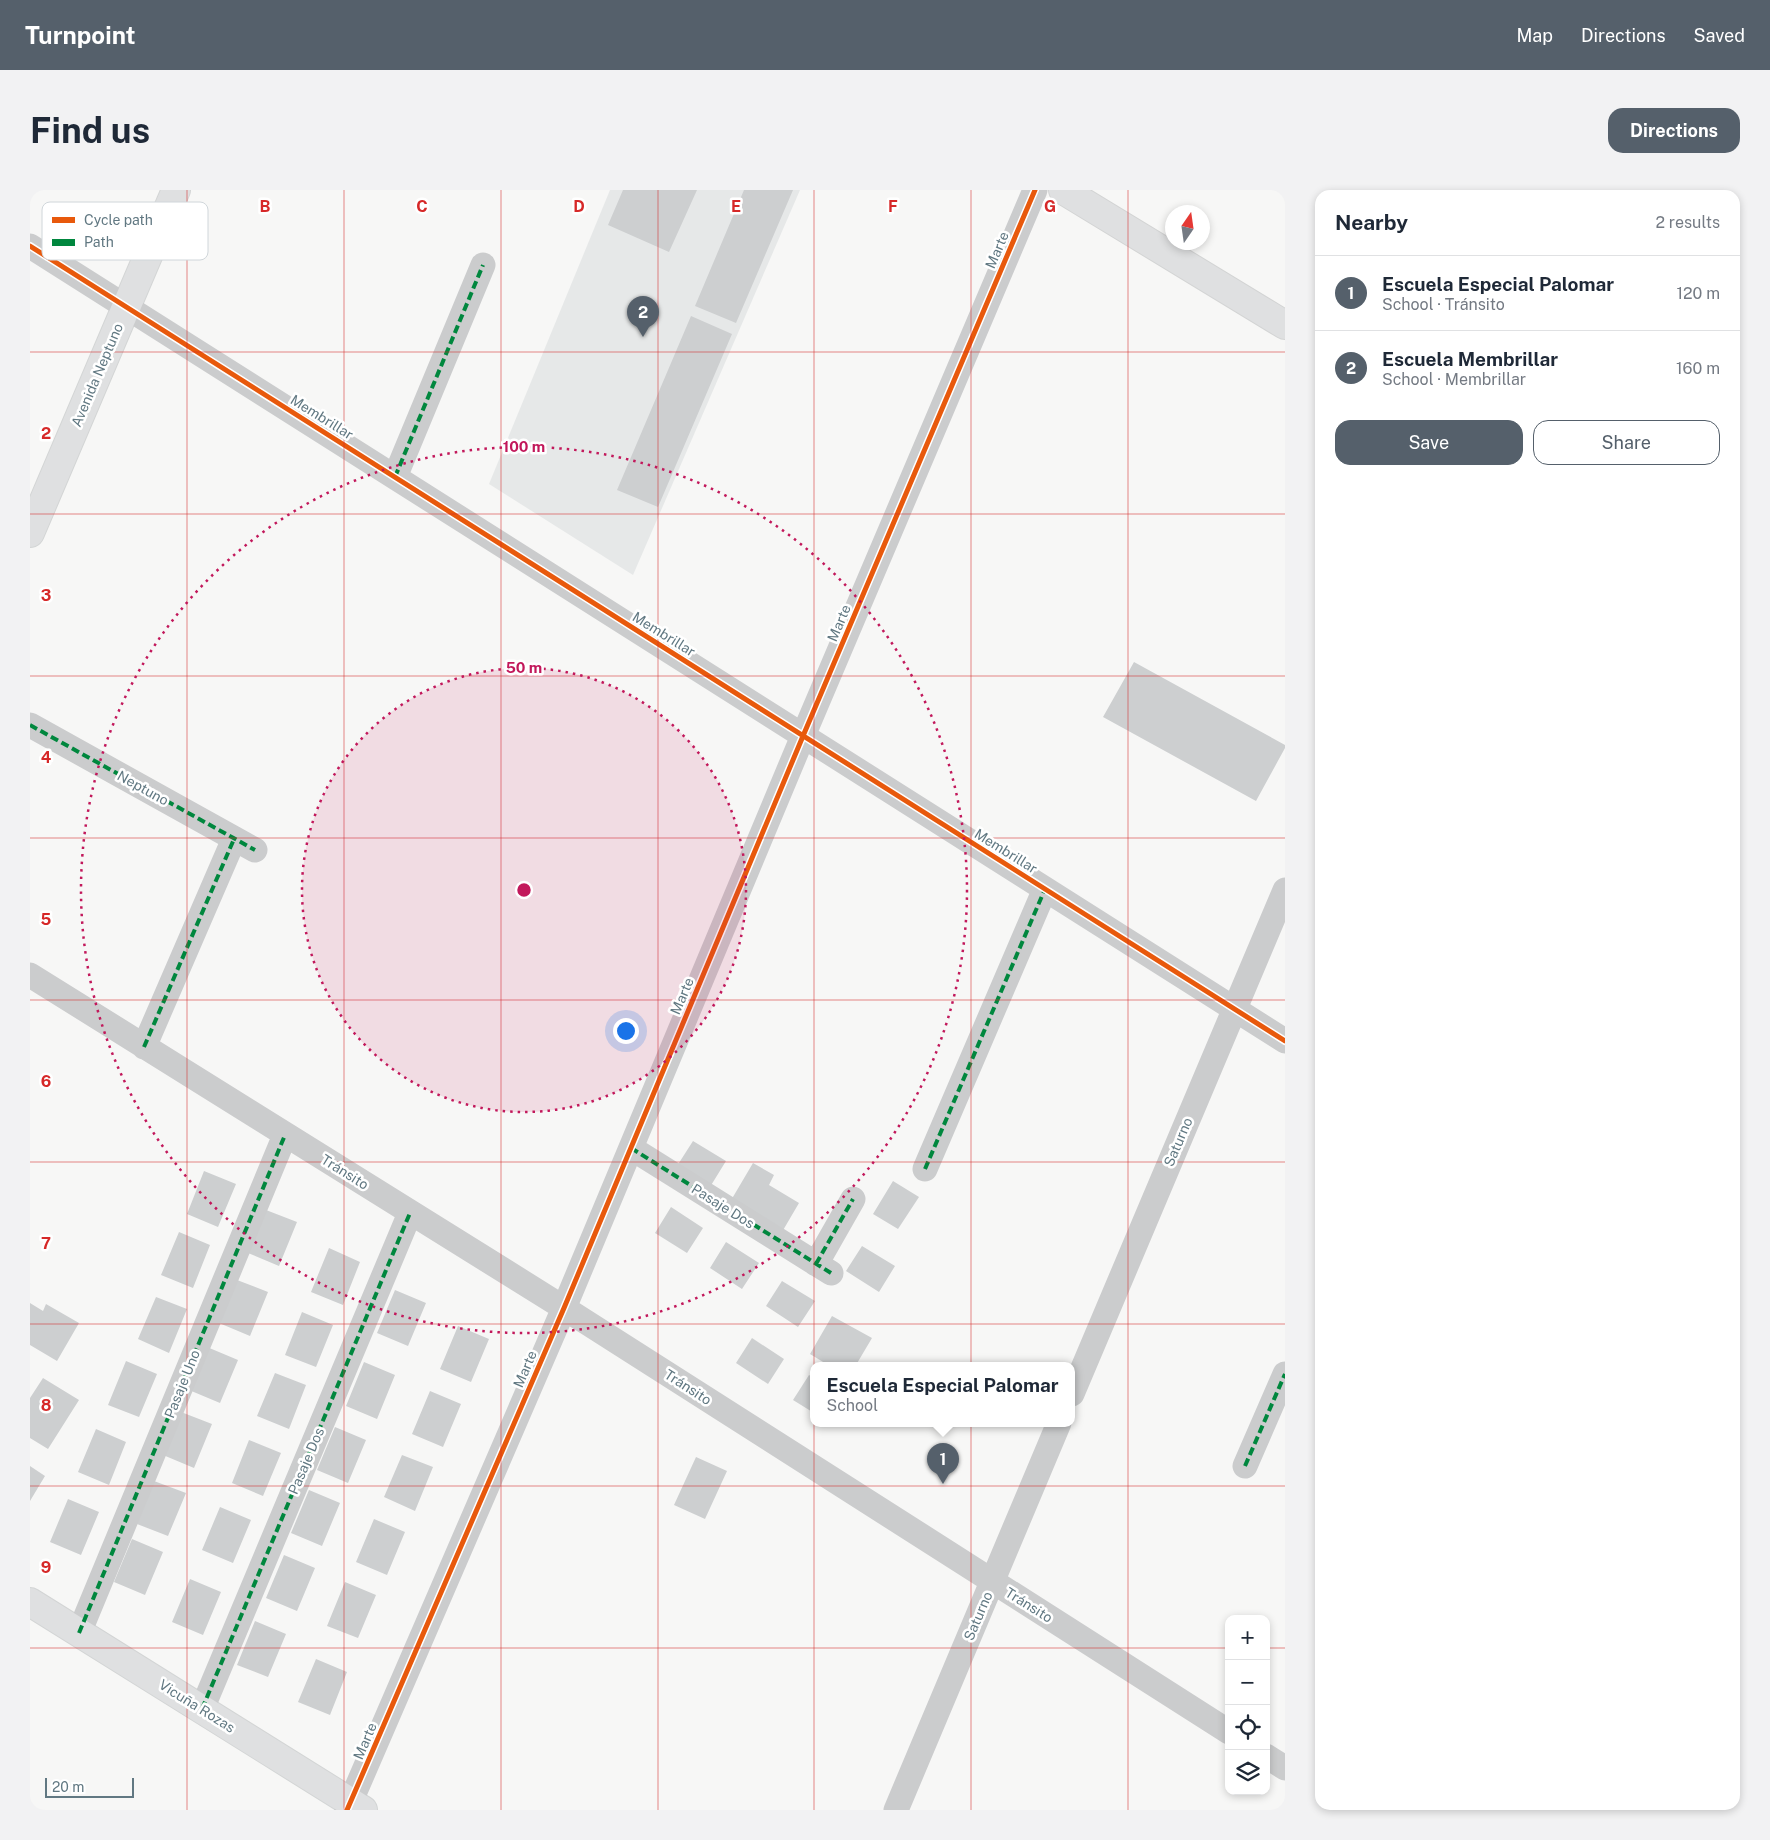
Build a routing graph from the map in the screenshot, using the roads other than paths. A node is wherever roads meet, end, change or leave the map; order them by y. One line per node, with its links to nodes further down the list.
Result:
1 (176, 190): 4 (main road, Avenida Neptuno)
2 (1035, 190): 15 (street, Marte)
3 (1063, 190): 11 (main road)
4 (171, 202)
5 (30, 246): 6 (street, Membrillar)
6 (42, 254)
7 (52, 260): 10 (street, Membrillar)
8 (146, 260): 10 (main road, Avenida Neptuno)
9 (483, 265): 12 (street)
10 (126, 306): 12 (street, Membrillar); 13 (main road, Avenida Neptuno)
11 (1285, 326)
12 (395, 477): 15 (street, Membrillar)
13 (30, 533)
14 (30, 725): 21 (street, Neptuno)
15 (803, 736): 16 (street, Membrillar); 23 (street, Marte)
16 (1045, 889): 19 (street, Membrillar); 24 (street, Membrillar)
17 (1285, 890): 19 (street, Saturno)
18 (30, 975): 21 (street, Tránsito)
19 (1234, 1009): 20 (street, Membrillar); 29 (street, Saturno)
20 (1285, 1041)
21 (144, 1047): 22 (street, Tránsito)
22 (285, 1135): 26 (street, Tránsito); 34 (street, Pasaje Uno)
23 (631, 1148): 25 (street, Pasaje Dos); 27 (street, Marte)
24 (925, 1169)
25 (853, 1199)
26 (410, 1212): 27 (street, Tránsito); 35 (street, Pasaje Dos)
27 (564, 1308): 32 (street, Tránsito); 39 (street, Marte)
28 (1285, 1374): 31 (street)
29 (1075, 1387)
30 (1057, 1427): 32 (street, Saturno)
31 (1245, 1466)
32 (992, 1582): 36 (street, Tránsito); 40 (street, Saturno)
33 (30, 1602): 34 (main road, Vicuña Rozas)
34 (79, 1633): 35 (main road, Vicuña Rozas)
35 (202, 1709): 39 (main road, Vicuña Rozas)
36 (1225, 1729)
37 (1270, 1759): 38 (street)
38 (1285, 1768)
39 (354, 1807)
40 (896, 1810)

